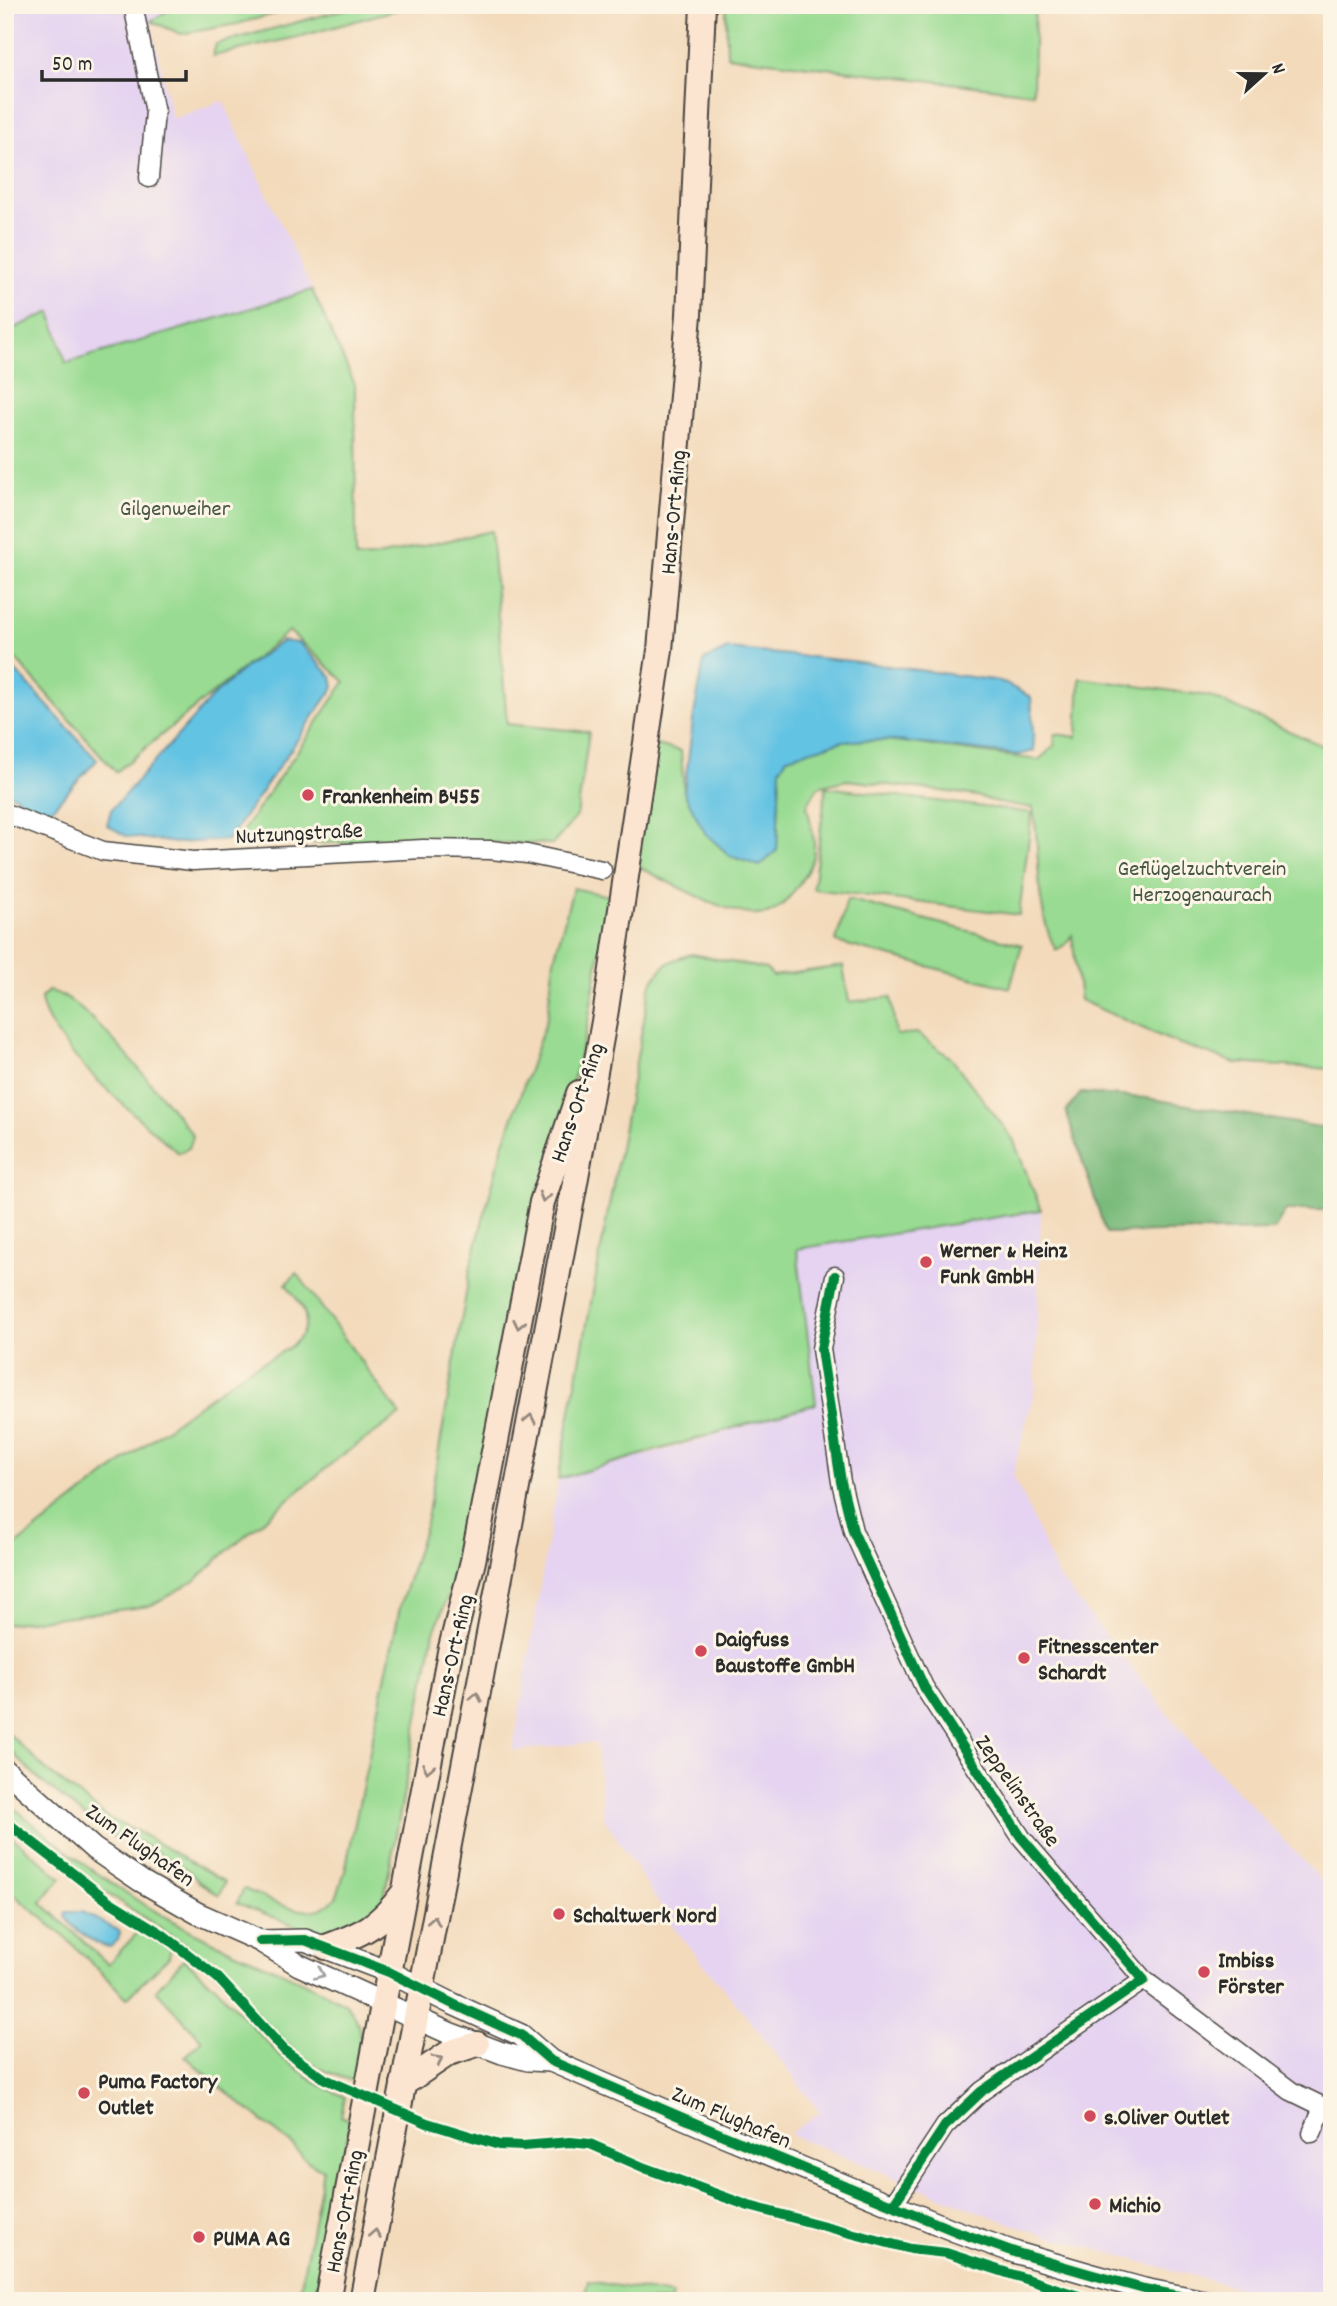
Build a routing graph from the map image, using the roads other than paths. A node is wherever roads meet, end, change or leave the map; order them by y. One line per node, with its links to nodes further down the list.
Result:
1 (134, 5): 3 (street)
2 (703, 5): 6 (main road, Hans-Ort-Ring)
3 (149, 178)
4 (5, 813): 5 (street, Nutzungstraße)
5 (602, 870)
6 (606, 1016): 9 (main road, Hans-Ort-Ring, one-way to 9); 14 (main road, Hans-Ort-Ring, one-way to 6)
7 (835, 1276): 13 (street, Zeppelinstraße)
8 (5, 1770): 10 (street, Zum Flughafen)
9 (404, 1892): 11 (main road); 12 (main road, Hans-Ort-Ring)
10 (260, 1941): 11 (street, Zum Flughafen); 15 (street, Zum Flughafen, one-way to 15)
11 (326, 1947): 12 (street, Zum Flughafen)
12 (389, 1972): 14 (street, Zum Flughafen); 15 (main road, Hans-Ort-Ring)
13 (1144, 1980): 20 (street, Zeppelinstraße); 22 (street)
14 (422, 1988): 16 (main road, Hans-Ort-Ring); 18 (street, Zum Flughafen)
15 (383, 2003): 16 (street, Zum Flughafen); 23 (main road, Hans-Ort-Ring)
16 (415, 2018): 17 (street, Zum Flughafen); 19 (main road, Hans-Ort-Ring)
17 (477, 2044): 18 (street, Zum Flughafen); 19 (main road, one-way to 17)
18 (551, 2061): 22 (street, Zum Flughafen)
19 (403, 2084): 24 (main road, Hans-Ort-Ring, one-way to 19)
20 (1328, 2109): 21 (street, Zeppelinstraße)
21 (1312, 2133)
22 (893, 2205): 25 (street, Zum Flughafen)
23 (327, 2301)
24 (362, 2301)
25 (1204, 2301)

